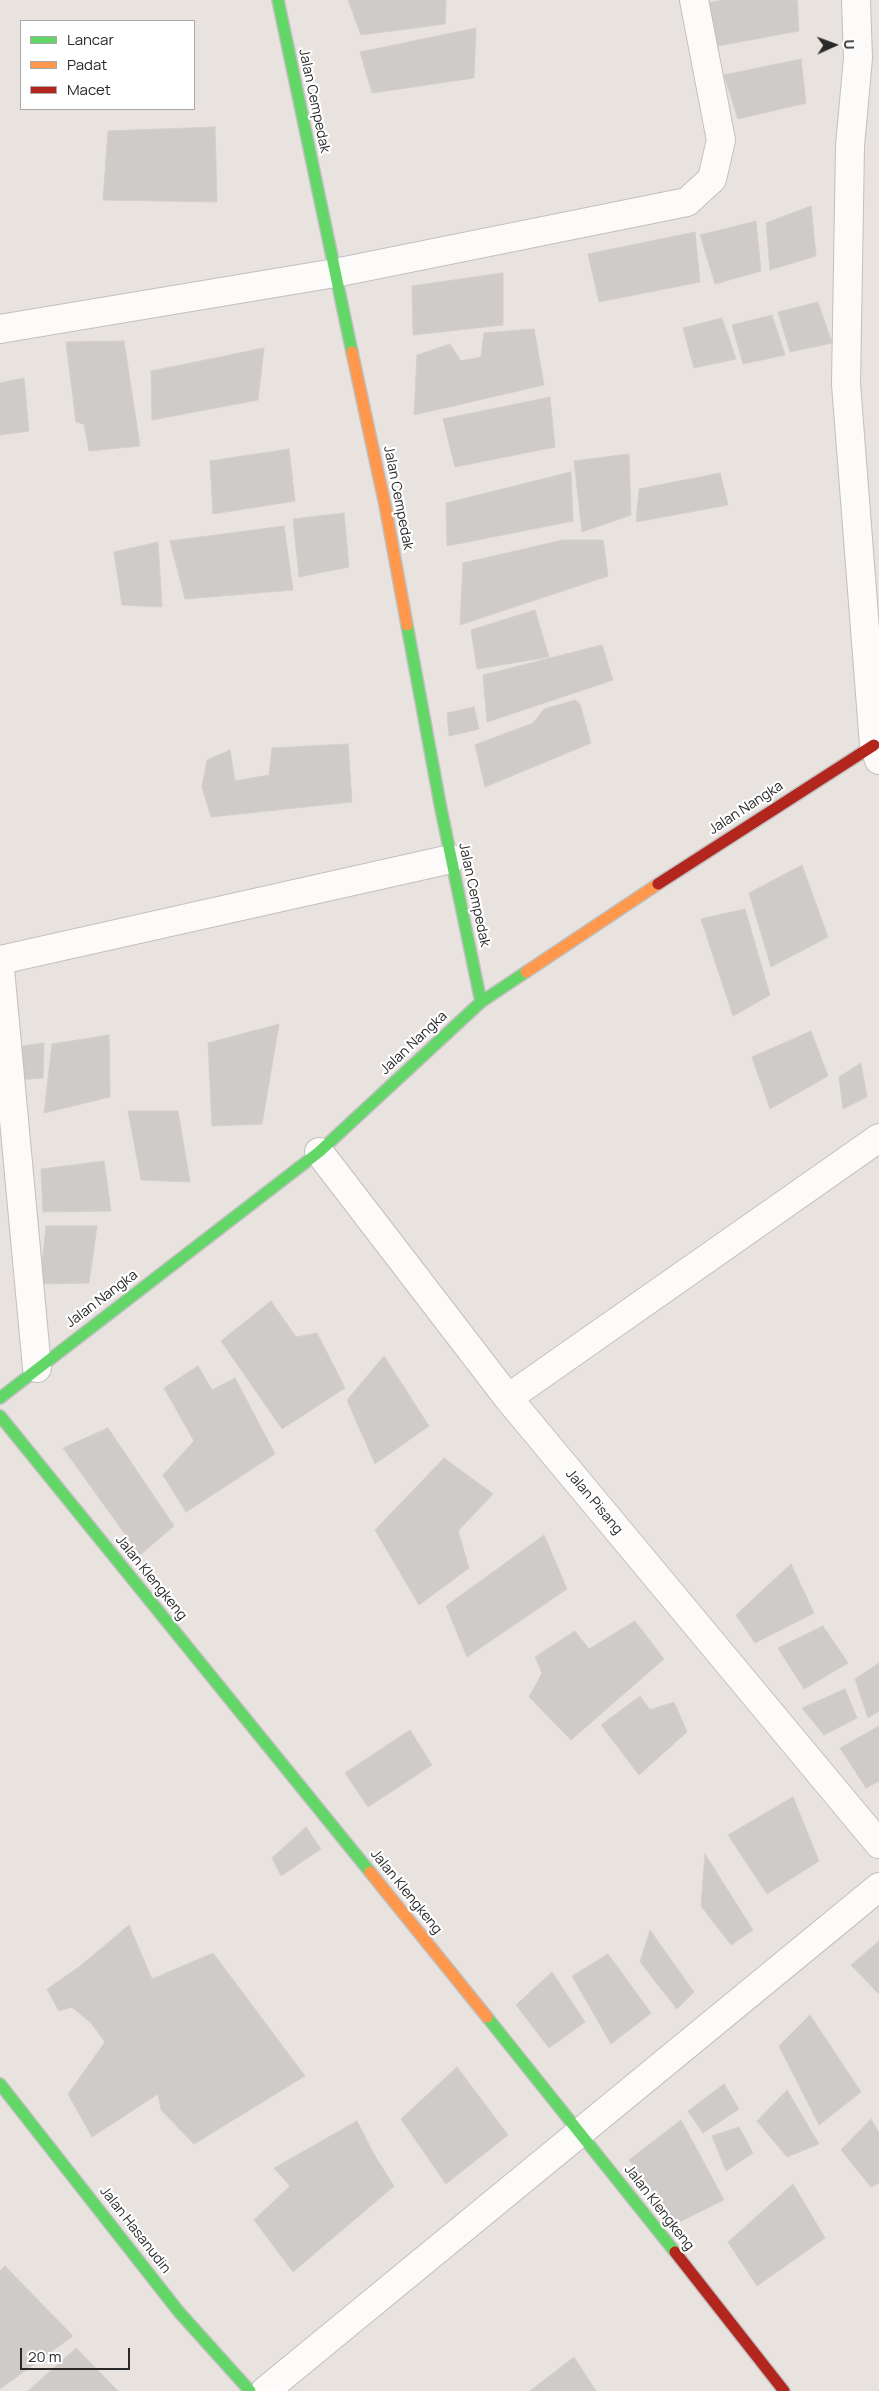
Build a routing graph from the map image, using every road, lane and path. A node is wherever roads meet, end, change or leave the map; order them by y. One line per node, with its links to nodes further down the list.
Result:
1 (278, 0): 4 (street, Jalan Cempedak)
2 (694, 0): 4 (street)
3 (856, 0): 6 (street)
4 (335, 273): 5 (street); 7 (street, Jalan Cempedak)
5 (0, 329)
6 (877, 753): 10 (street, Jalan Nangka)
7 (451, 859): 8 (street); 10 (street, Jalan Cempedak)
8 (0, 960)
9 (0, 969): 13 (street)
10 (481, 1002): 12 (street, Jalan Nangka)
11 (879, 1138): 15 (street)
12 (319, 1152): 13 (street, Jalan Nangka); 15 (street, Jalan Pisang)
13 (37, 1368): 14 (street, Jalan Nangka)
14 (0, 1398)
15 (508, 1398): 17 (street, Jalan Pisang)
16 (0, 1416): 20 (street, Jalan Klengkeng)
17 (879, 1844)
18 (879, 1887): 20 (street)
19 (0, 2084): 21 (street, Jalan Hasanudin)
20 (580, 2131): 22 (street); 23 (street, Jalan Klengkeng)
21 (250, 2391)
22 (265, 2391)
23 (784, 2391)

